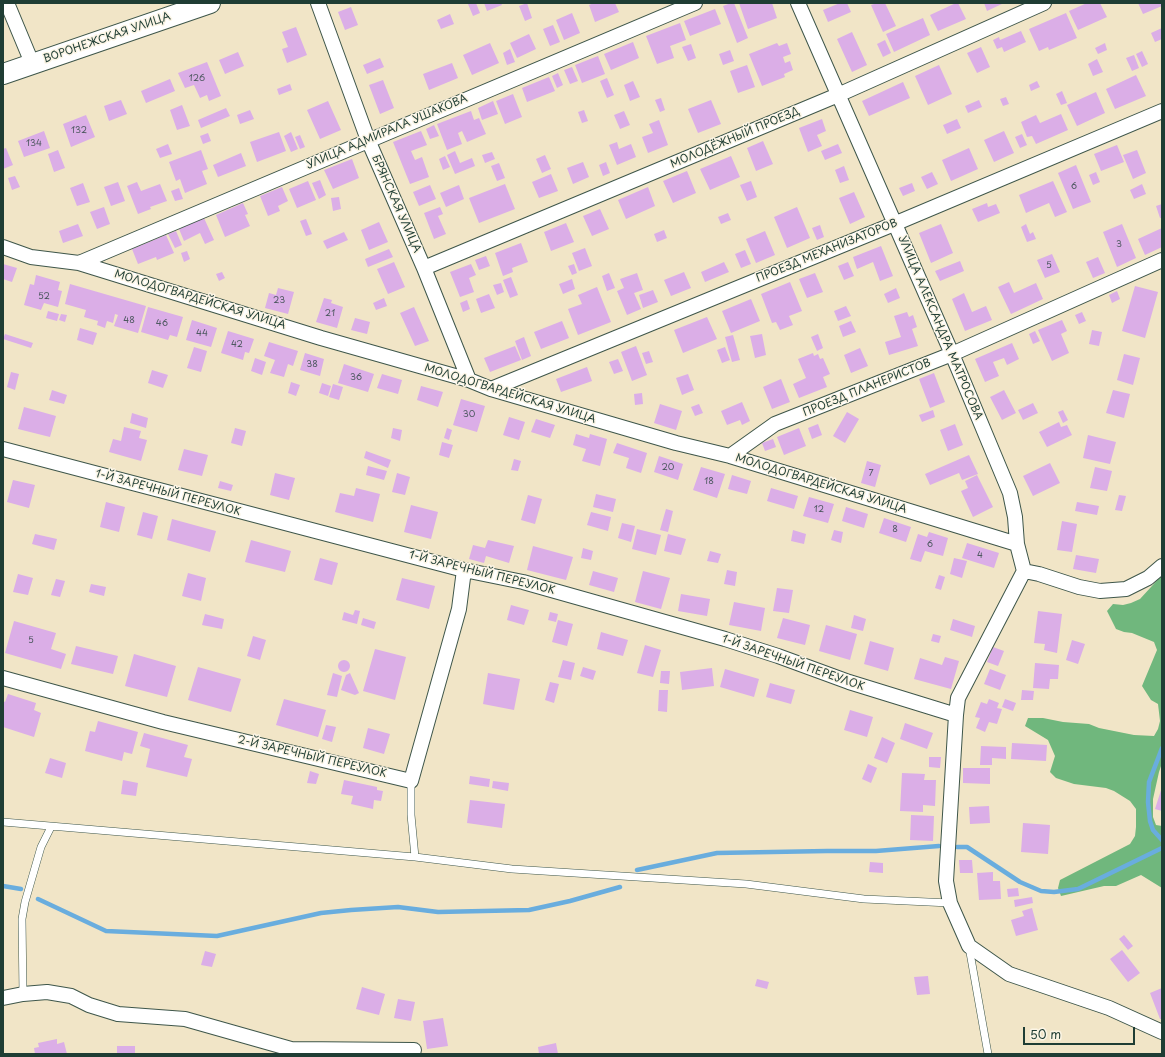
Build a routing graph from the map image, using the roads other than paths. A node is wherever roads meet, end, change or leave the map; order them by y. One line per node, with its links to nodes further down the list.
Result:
1 (7, 3): 8 (street)
2 (210, 3): 7 (street, ВОРОНЕЖСКАЯ УЛИЦА)
3 (318, 3): 12 (street, БРЯНСКАЯ УЛИЦА)
4 (695, 3): 12 (street, УЛИЦА АДМИРАЛА УШАКОВА)
5 (798, 3): 10 (street, УЛИЦА АЛЕКСАНДРА МАТРОСОВА)
6 (1044, 3): 10 (street, МОЛОДЁЖНЫЙ ПРОЕЗД)
7 (185, 7): 8 (street, ВОРОНЕЖСКАЯ УЛИЦА)
8 (32, 63): 9 (street, ВОРОНЕЖСКАЯ УЛИЦА)
9 (3, 74)
10 (838, 95): 13 (street, УЛИЦА АЛЕКСАНДРА МАТРОСОВА); 17 (street, МОЛОДЁЖНЫЙ ПРОЕЗД)
11 (1162, 111): 13 (street, ПРОЕЗД МЕХАНИЗАТОРОВ)
12 (368, 140): 16 (street, УЛИЦА АДМИРАЛА УШАКОВА); 17 (street, БРЯНСКАЯ УЛИЦА)
13 (894, 224): 18 (street, УЛИЦА АЛЕКСАНДРА МАТРОСОВА); 20 (street, ПРОЕЗД МЕХАНИЗАТОРОВ)
14 (3, 247): 16 (street, МОЛОДОГВАРДЕЙСКАЯ УЛИЦА)
15 (1162, 260): 18 (street, ПРОЕЗД ПЛАНЕРИСТОВ)
16 (79, 263): 19 (street, МОЛОДОГВАРДЕЙСКАЯ УЛИЦА)
17 (424, 268): 19 (street, БРЯНСКАЯ УЛИЦА)
18 (952, 354): 22 (street, ПРОЕЗД ПЛАНЕРИСТОВ); 23 (street, УЛИЦА АЛЕКСАНДРА МАТРОСОВА)
19 (468, 380): 20 (street, МОЛОДОГВАРДЕЙСКАЯ УЛИЦА)
20 (491, 389): 22 (street, МОЛОДОГВАРДЕЙСКАЯ УЛИЦА)
21 (3, 449): 25 (street, 1-Й ЗАРЕЧНЫЙ ПЕРЕУЛОК)
22 (730, 456): 23 (street, МОЛОДОГВАРДЕЙСКАЯ УЛИЦА)
23 (1017, 544): 26 (street, УЛИЦА АЛЕКСАНДРА МАТРОСОВА)
24 (1162, 566): 26 (street)
25 (464, 570): 28 (street, 1-Й ЗАРЕЧНЫЙ ПЕРЕУЛОК); 29 (street)
26 (1024, 572): 28 (street)
27 (3, 678): 29 (street, 2-Й ЗАРЕЧНЫЙ ПЕРЕУЛОК)
28 (956, 715): 33 (street)
29 (411, 781): 32 (lane)
30 (3, 822): 31 (lane)
31 (52, 827): 32 (lane); 35 (lane)
32 (415, 857): 33 (lane)
33 (950, 903): 34 (street)
34 (969, 946): 37 (street); 39 (lane)
35 (23, 994): 36 (street); 38 (street)
36 (3, 998)
37 (1162, 1032)
38 (414, 1050)
39 (988, 1054)

